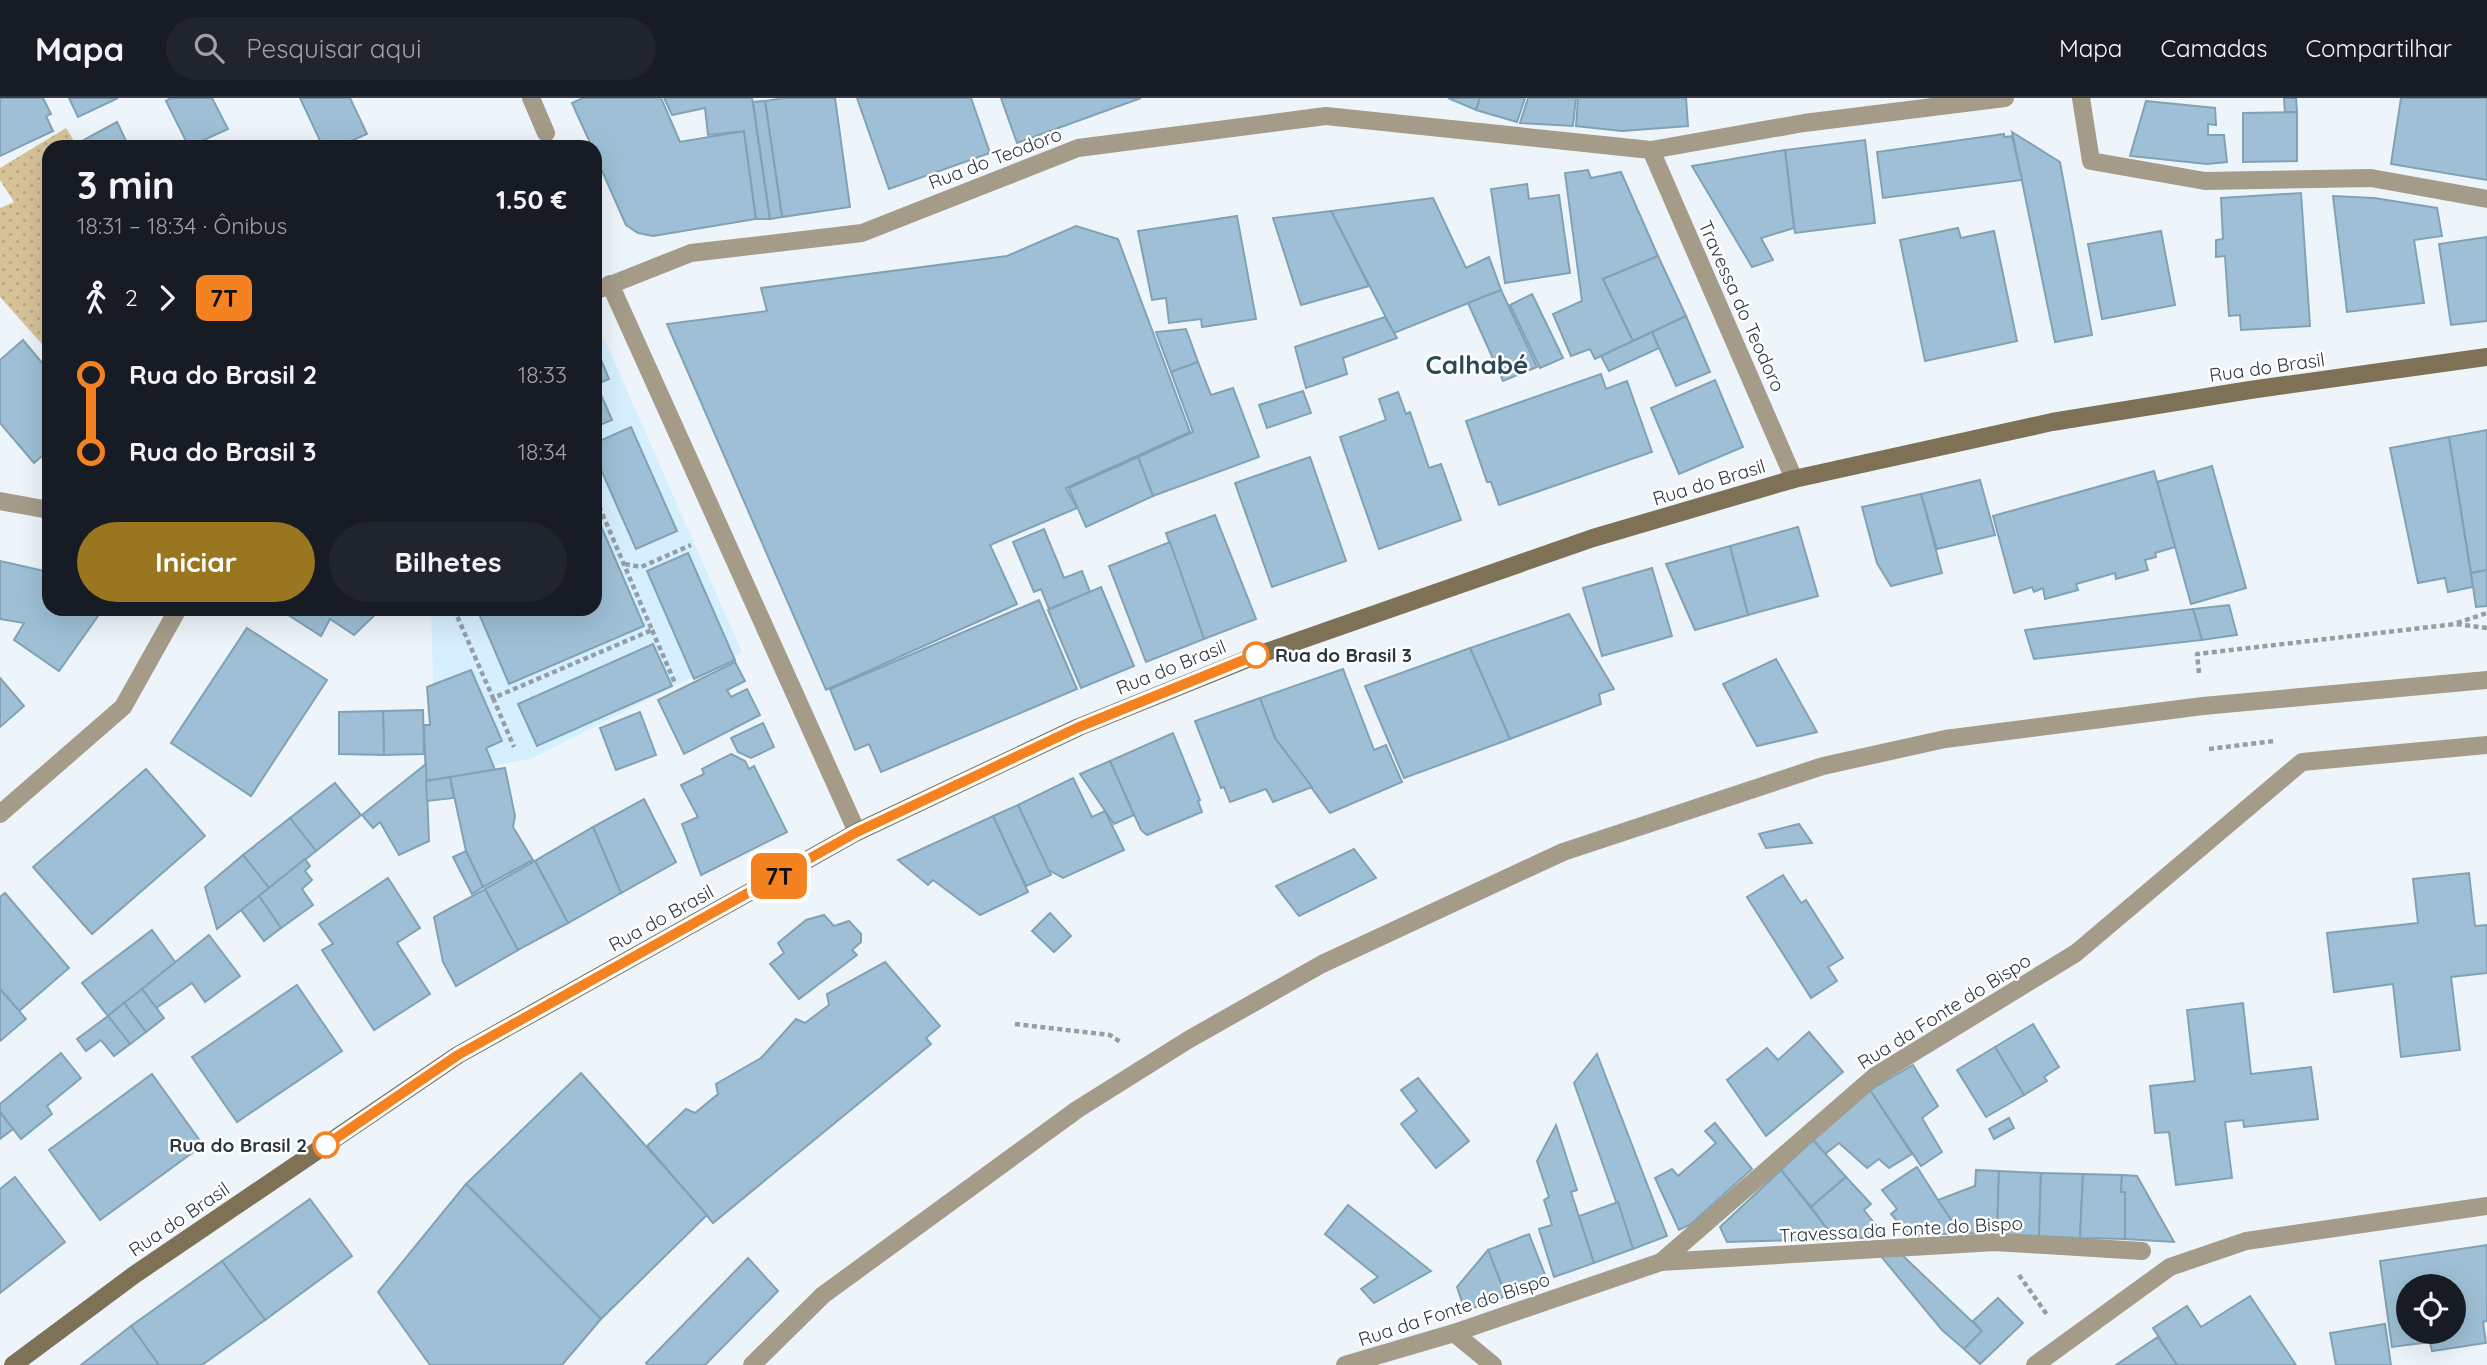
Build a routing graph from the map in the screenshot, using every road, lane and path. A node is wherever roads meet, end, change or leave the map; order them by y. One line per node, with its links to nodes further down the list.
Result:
1 (531, 98): 4 (street)
2 (2005, 98): 5 (street, Rua do Teodoro)
3 (2081, 98): 6 (street)
4 (546, 133)
5 (1651, 150): 7 (street, Rua do Teodoro); 9 (street, Travessa do Teodoro)
6 (2487, 199)
7 (602, 287): 28 (street)
8 (2487, 357): 9 (main road, Rua do Brasil)
9 (1794, 479): 28 (main road, Rua do Brasil)
10 (0, 502): 11 (street)
11 (42, 509)
12 (602, 517): 14 (path)
13 (678, 551): 14 (path)
14 (624, 564): 20 (path)
15 (2487, 613): 18 (path)
16 (174, 616): 27 (street)
17 (457, 616): 24 (path)
18 (2456, 624): 19 (path); 21 (path)
19 (2487, 628)
20 (652, 630): 23 (path); 24 (path)
21 (2200, 679)
22 (2487, 680): 36 (street)
23 (675, 683)
24 (493, 698): 26 (path)
25 (2487, 745): 31 (street, Rua da Fonte do Bispo)
26 (514, 747)
27 (0, 814)
28 (857, 832): 35 (main road, Rua do Brasil)
29 (2487, 1206): 39 (street)
30 (2142, 1251): 31 (street, Travessa da Fonte do Bispo)
31 (1661, 1262): 34 (street, Rua da Fonte do Bispo)
32 (2011, 1264): 33 (path)
33 (2041, 1307)
34 (1454, 1333): 37 (street, Rua da Fonte do Bispo); 38 (street)
35 (13, 1365)
36 (752, 1365)
37 (1345, 1365)
38 (1493, 1365)
39 (2035, 1365)

